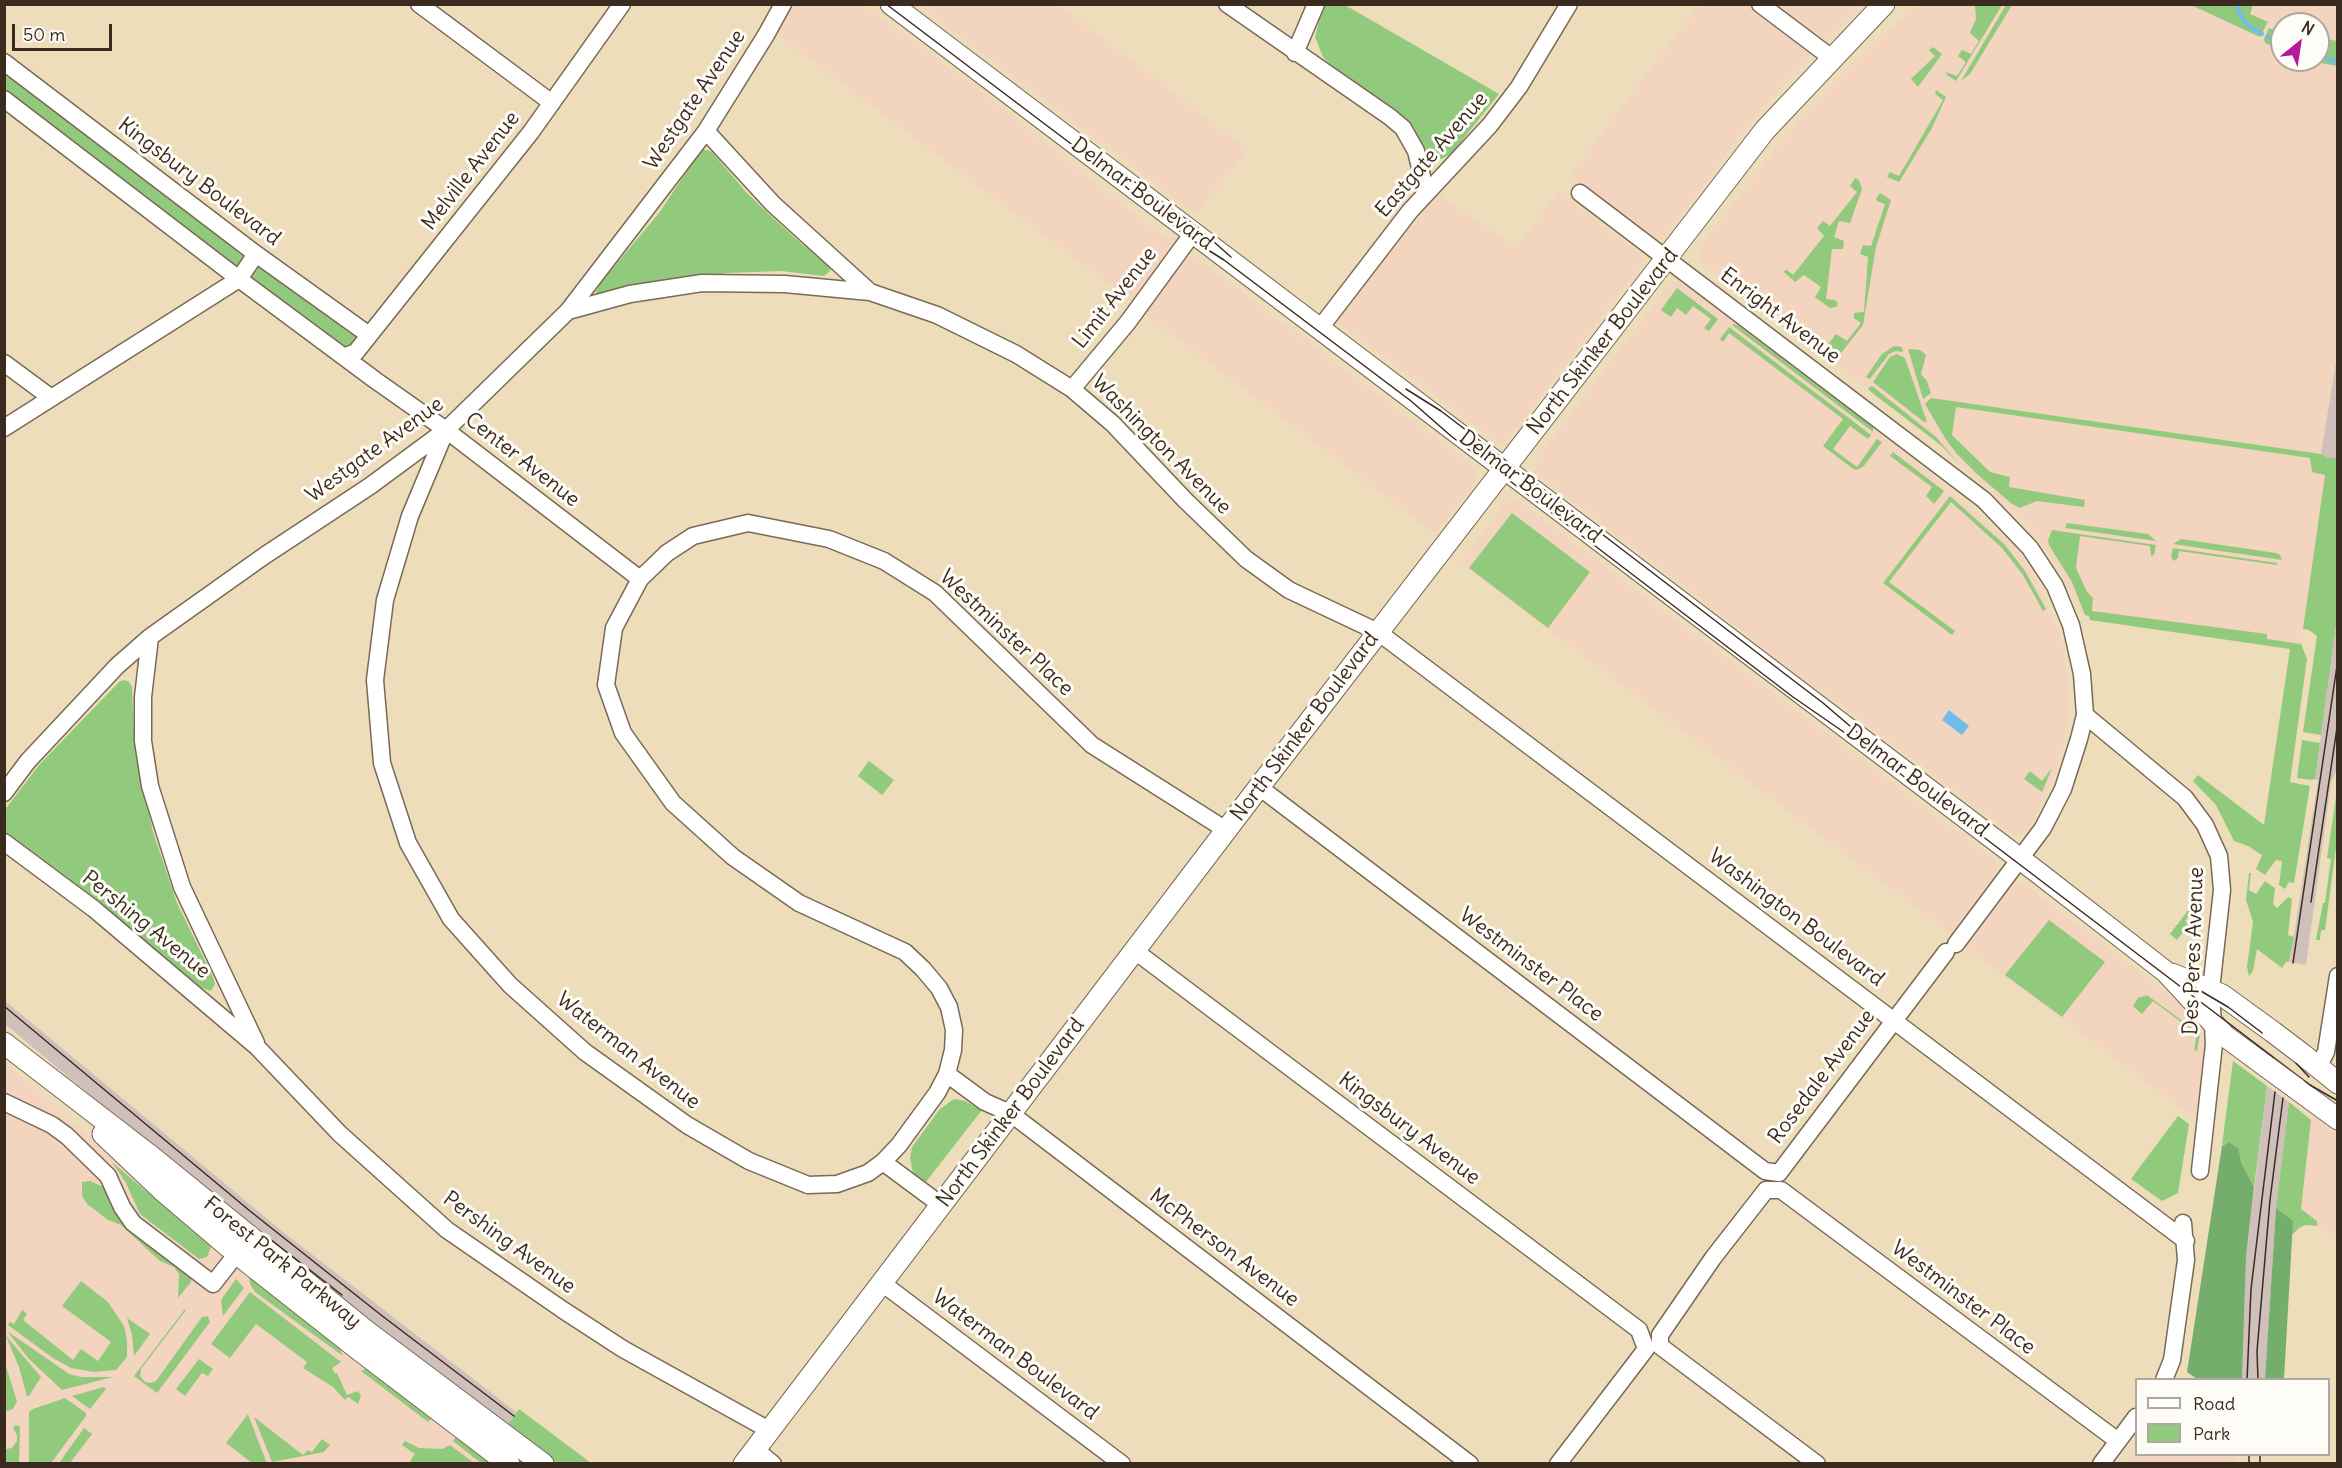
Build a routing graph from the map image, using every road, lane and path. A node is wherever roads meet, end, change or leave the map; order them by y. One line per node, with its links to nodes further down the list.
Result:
1 (420, 4): 14 (street)
2 (622, 4): 14 (street, Melville Avenue)
3 (783, 4): 15 (street, Westgate Avenue)
4 (891, 4): 18 (main road, Delmar Boulevard)
5 (1227, 4): 10 (street)
6 (1316, 4): 10 (street)
7 (1760, 4): 11 (street)
8 (1884, 4): 11 (main road, North Skinker Boulevard)
9 (1568, 5): 16 (street, Eastgate Avenue)
10 (1295, 53): 16 (street)
11 (1833, 59): 20 (main road, North Skinker Boulevard)
12 (4, 62): 19 (street, Kingsbury Boulevard)
13 (4, 99): 21 (street)
14 (552, 103): 25 (street, Melville Avenue)
15 (706, 130): 22 (street, Washington Avenue); 23 (street, Westgate Avenue)
16 (1426, 193): 24 (street, Eastgate Avenue)
17 (1580, 193): 20 (street, Enright Avenue)
18 (1193, 233): 24 (main road, Delmar Boulevard); 28 (street, Limit Avenue)
19 (256, 254): 21 (street); 25 (street, Kingsbury Boulevard)
20 (1667, 259): 32 (main road, North Skinker Boulevard); 33 (street, Enright Avenue)
21 (239, 279): 26 (street); 29 (street)
22 (870, 292): 23 (street, Washington Avenue); 28 (street, Washington Avenue)
23 (568, 312): 31 (street, Westgate Avenue)
24 (1320, 328): 32 (main road, Delmar Boulevard)
25 (369, 335): 26 (street, Melville Avenue)
26 (346, 356): 31 (street, Center Avenue)
27 (4, 363): 29 (street)
28 (1072, 389): 35 (street, Washington Avenue)
29 (50, 397): 30 (street)
30 (4, 428)
31 (446, 430): 34 (street, Center Avenue); 36 (street, Westgate Avenue); 57 (street, Waterman Avenue)
32 (1505, 468): 35 (main road, North Skinker Boulevard); 42 (main road, Delmar Boulevard)
33 (1953, 475): 37 (street, Rosedale Avenue)
34 (640, 579): 40 (street, Westminster Place); 52 (street)
35 (1378, 632): 38 (main road, North Skinker Boulevard); 47 (street, Washington Boulevard)
36 (150, 637): 39 (street, Westgate Avenue); 50 (street, Pershing Avenue)
37 (2085, 715): 42 (street, Rosedale Avenue); 46 (street, Des Peres Avenue)
38 (1259, 787): 40 (main road, North Skinker Boulevard); 59 (street, Westminster Place)
39 (4, 793)
40 (1226, 830): 43 (main road, North Skinker Boulevard)
41 (4, 842): 50 (street, Pershing Avenue)
42 (2020, 860): 44 (main road, Delmar Boulevard); 47 (street, Rosedale Avenue)
43 (1135, 951): 55 (main road, North Skinker Boulevard); 75 (street, Kingsbury Avenue)
44 (2166, 972): 46 (main road, Delmar Boulevard); 48 (main road, Delmar Boulevard)
45 (2337, 976): 51 (street)
46 (2211, 990): 48 (street, Des Peres Avenue); 51 (main road, Delmar Boulevard, bridge)
47 (1893, 1020): 59 (street, Rosedale Avenue); 62 (street, Washington Boulevard)
48 (2214, 1025): 56 (main road, Delmar Boulevard, bridge); 58 (street, Des Peres Avenue)
49 (4, 1043): 63 (main road, Forest Park Parkway)
50 (257, 1047): 67 (street, Pershing Avenue)
51 (2310, 1061): 53 (main road, Delmar Boulevard)
52 (947, 1074): 55 (street, McPherson Avenue); 57 (street, Waterman Avenue)
53 (2337, 1083)
54 (4, 1102): 63 (street)
55 (1011, 1113): 60 (main road, North Skinker Boulevard); 74 (street, McPherson Avenue)
56 (2337, 1119)
57 (883, 1162): 60 (street)
58 (2200, 1171)
59 (1779, 1173)
60 (940, 1205): 64 (main road, North Skinker Boulevard)
61 (2183, 1223): 62 (street)
62 (2186, 1241): 65 (street)
63 (242, 1245): 70 (main road, Forest Park Parkway); 71 (main road, Forest Park Parkway)
64 (882, 1283): 67 (main road, North Skinker Boulevard); 73 (street, Waterman Boulevard)
65 (2165, 1378)
66 (2135, 1418): 68 (street)
67 (769, 1430): 69 (main road, North Skinker Boulevard)
68 (2118, 1441): 76 (street, Westminster Place); 77 (street)
69 (749, 1456): 72 (street)
70 (509, 1464)
71 (543, 1464)
72 (773, 1464)
73 (1122, 1464)
74 (1470, 1464)
75 (1558, 1464)
76 (1817, 1464)
77 (2101, 1464)

